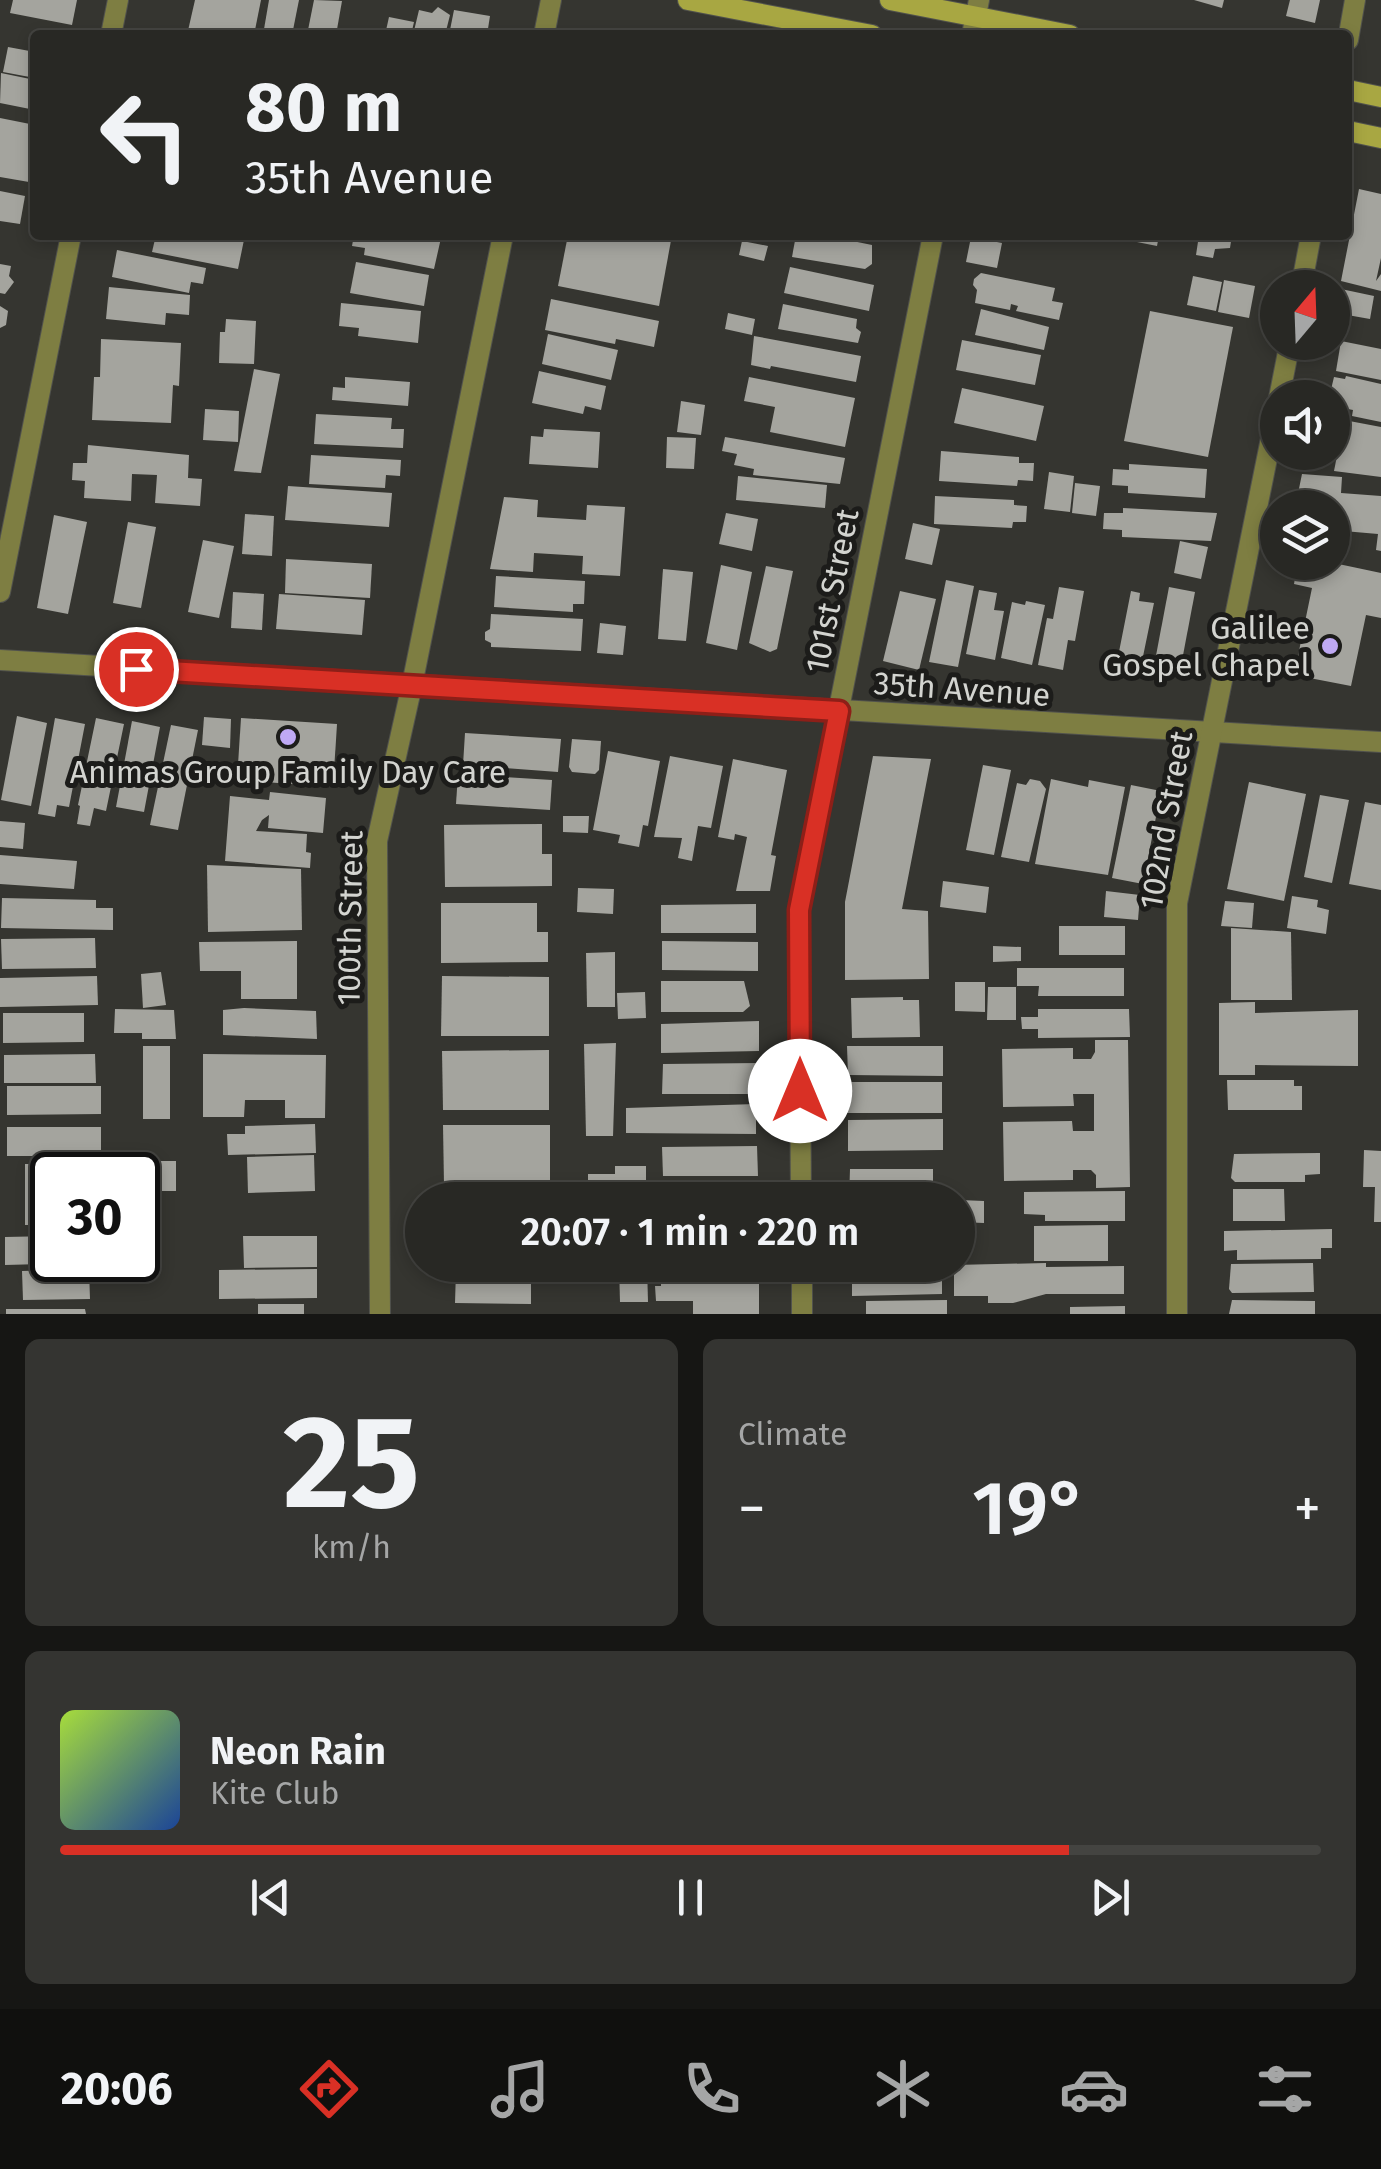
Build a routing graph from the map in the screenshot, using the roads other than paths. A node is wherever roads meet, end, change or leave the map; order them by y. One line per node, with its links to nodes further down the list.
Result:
1 (118, 0): 7 (street)
2 (551, 0): 8 (street)
3 (688, 0): 9 (street)
4 (890, 0): 6 (street)
5 (1356, 0): 11 (street)
6 (976, 17): 10 (street)
7 (112, 30)
8 (545, 30)
9 (846, 30)
10 (1044, 30)
11 (1350, 30)
12 (1352, 91): 13 (street)
13 (1381, 97)
14 (1352, 132): 15 (street)
15 (1381, 138)
16 (70, 240): 22 (street)
17 (502, 240): 24 (street, 100th Street)
18 (932, 240): 25 (street, 101st Street)
19 (1310, 240): 20 (street)
20 (1304, 270)
21 (1264, 470): 26 (street, 102nd Street)
22 (0, 592)
23 (0, 660): 24 (street, 35th Avenue)
24 (412, 686): 25 (street, 35th Avenue); 30 (street, 100th Street)
25 (839, 711): 26 (street, 35th Avenue); 28 (street, 101st Street)
26 (1212, 734): 27 (street, 35th Avenue); 32 (street, 102nd Street)
27 (1381, 742)
28 (801, 1182)
29 (802, 1282): 31 (street)
30 (380, 1314)
31 (802, 1314)
32 (1177, 1314)

